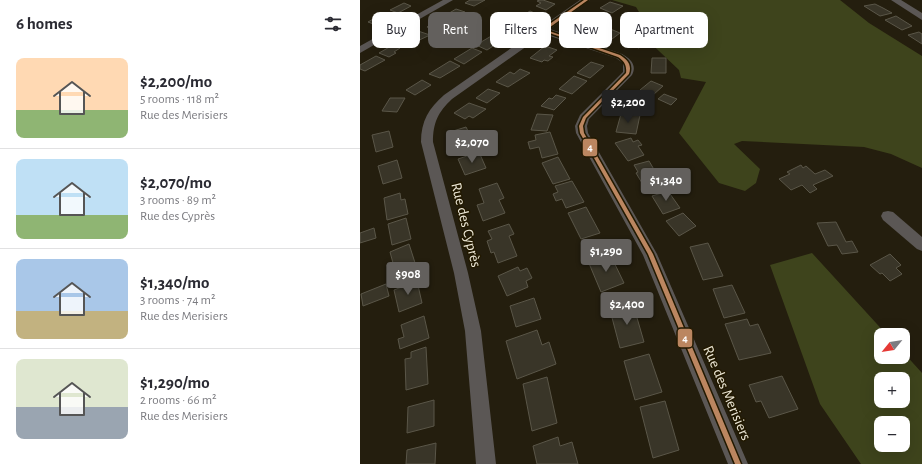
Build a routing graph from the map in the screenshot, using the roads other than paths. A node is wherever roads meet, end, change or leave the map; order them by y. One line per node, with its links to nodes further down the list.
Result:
1 (449, 0): 8 (street)
2 (586, 0): 5 (street, Rue des Cyprès)
3 (895, 0): 4 (street)
4 (922, 17)
5 (551, 24)
6 (551, 33): 12 (street, Rue des Merisiers)
7 (517, 48): 11 (street, Rue des Cyprès)
8 (360, 50)
9 (888, 216): 10 (street)
10 (922, 245)
11 (486, 464)
12 (738, 464)

